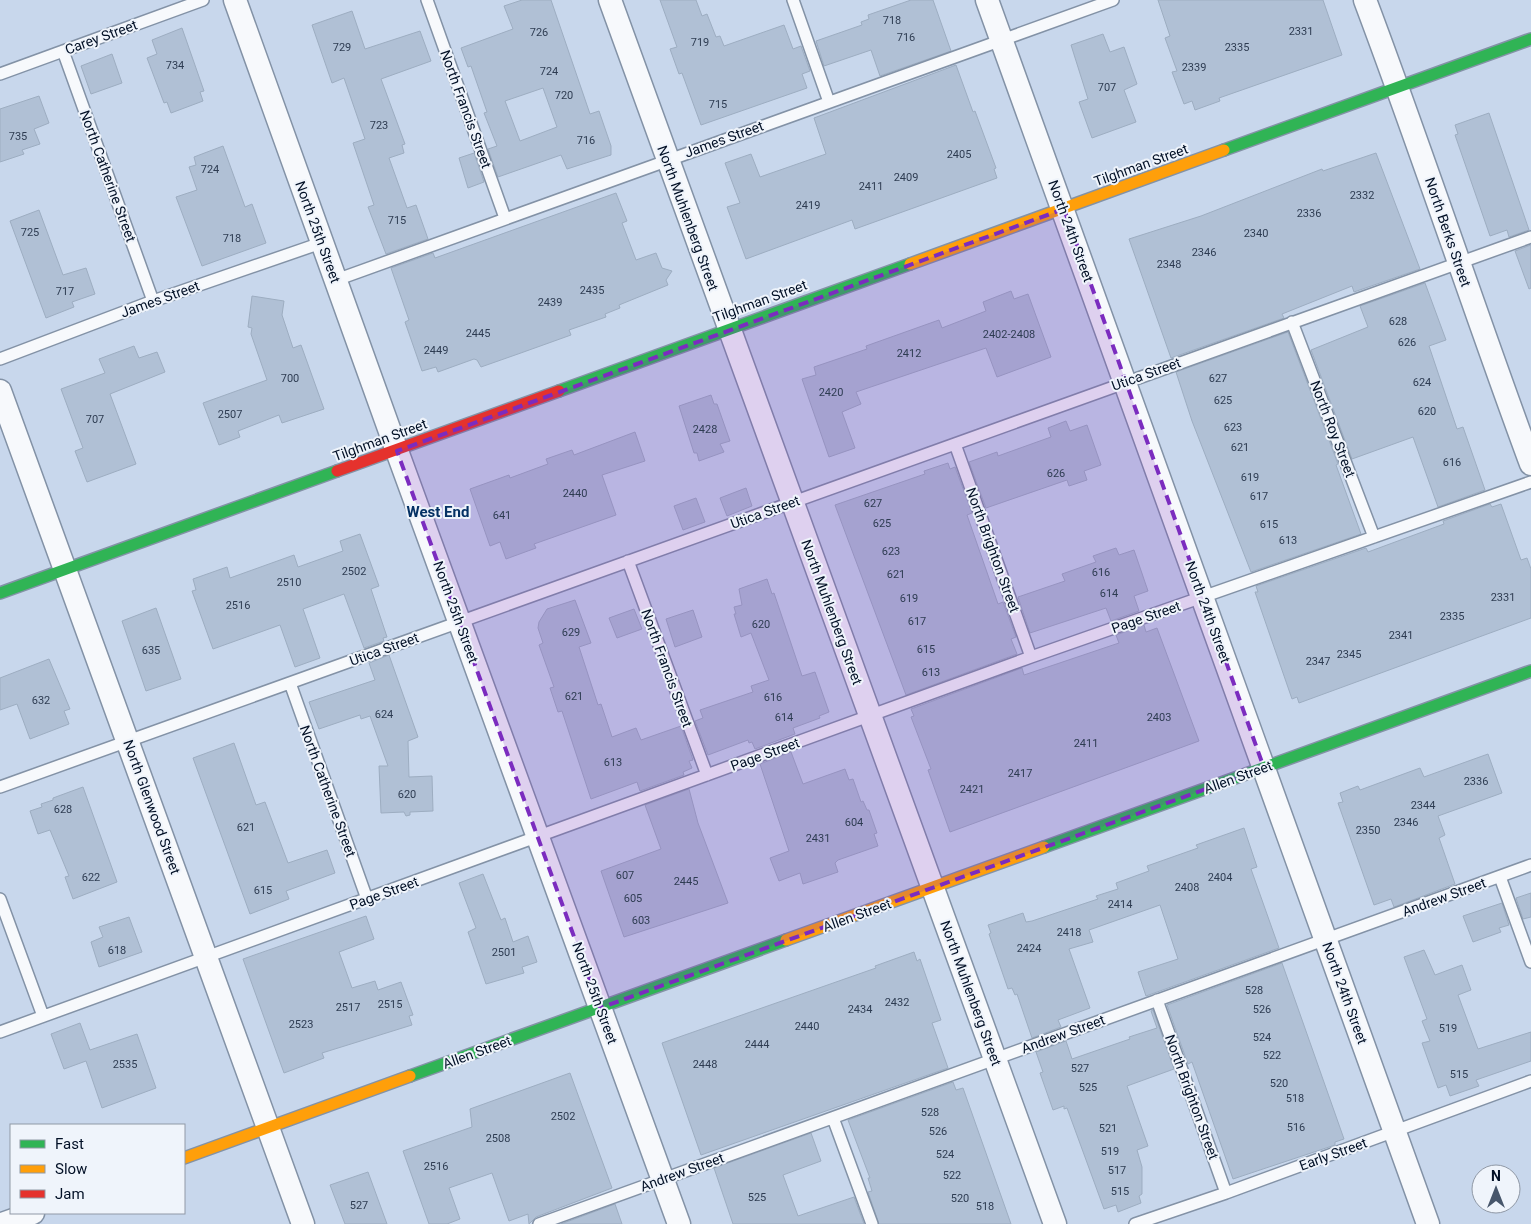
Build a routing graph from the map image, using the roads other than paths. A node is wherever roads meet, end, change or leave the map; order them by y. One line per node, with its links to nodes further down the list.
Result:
1 (203, 0): 11 (lane, Carey Street)
2 (235, 0): 19 (street, North 25th Street)
3 (427, 0): 17 (lane, North Francis Street)
4 (610, 0): 15 (street, North Muhlenberg Street)
5 (793, 0): 14 (lane)
6 (987, 0): 10 (street, North 24th Street)
7 (1113, 0): 10 (lane, James Street)
8 (1365, 0): 13 (street, North Berks Street)
9 (1531, 39): 13 (main road, Tilghman Street)
10 (1002, 41): 14 (lane, James Street); 16 (street, North 24th Street)
11 (63, 51): 12 (lane, Carey Street); 22 (lane, North Catherine Street)
12 (0, 74)
13 (1398, 87): 16 (main road, Tilghman Street); 20 (street, North Berks Street)
14 (830, 102): 15 (lane, James Street)
15 (667, 160): 17 (lane, James Street); 24 (street, North Muhlenberg Street)
16 (1064, 209): 24 (main road, Tilghman Street); 26 (street, North 24th Street)
17 (505, 218): 21 (lane, James Street)
18 (1531, 237): 20 (lane, Utica Street)
19 (322, 242): 21 (street, North 25th Street); 22 (lane, James Street)
20 (1459, 263): 23 (lane, Utica Street); 30 (street, North Berks Street)
21 (336, 280): 29 (street, North 25th Street)
22 (153, 301): 25 (lane, James Street)
23 (1292, 322): 26 (lane, Utica Street); 33 (lane, North Roy Street)
24 (729, 328): 29 (main road, Tilghman Street); 32 (street, North Muhlenberg Street)
25 (0, 358)
26 (1126, 382): 28 (lane, Utica Street); 37 (street, North 24th Street)
27 (0, 391): 35 (street, North Glenwood Street)
28 (955, 444): 32 (lane, Utica Street); 39 (lane, North Brighton Street)
29 (397, 451): 35 (main road, Tilghman Street); 38 (street, North 25th Street)
30 (1531, 464)
31 (1531, 482): 33 (lane, Page Street)
32 (791, 503): 34 (lane, Utica Street); 42 (street, North Muhlenberg Street)
33 (1374, 537): 37 (lane, Page Street)
34 (628, 561): 38 (lane, Utica Street); 45 (lane, North Francis Street)
35 (65, 570): 36 (main road, Tilghman Street); 43 (street, North Glenwood Street)
36 (0, 593)
37 (1203, 597): 39 (lane, Page Street); 44 (street, North 24th Street)
38 (460, 622): 41 (lane, Utica Street); 47 (street, North 25th Street)
39 (1031, 657): 42 (lane, Page Street)
40 (1531, 671): 44 (main road, Allen Street)
41 (290, 683): 43 (lane, Utica Street); 52 (lane, North Catherine Street)
42 (870, 716): 45 (lane, Page Street); 50 (street, North Muhlenberg Street)
43 (128, 741): 46 (lane, Utica Street); 54 (street, North Glenwood Street)
44 (1264, 768): 50 (main road, Allen Street); 53 (street, North 24th Street)
45 (707, 775): 47 (lane, Page Street)
46 (0, 787)
47 (538, 837): 52 (lane, Page Street); 57 (street, North 25th Street)
48 (1531, 866): 49 (lane, Andrew Street)
49 (1500, 877): 53 (lane, Andrew Street); 55 (lane)
50 (932, 887): 57 (main road, Allen Street); 60 (street, North Muhlenberg Street)
51 (0, 899): 58 (lane)
52 (367, 899): 54 (lane, Page Street)
53 (1326, 940): 56 (lane, Andrew Street); 64 (street, North 24th Street)
54 (206, 957): 58 (lane, Page Street); 63 (street, North Glenwood Street)
55 (1531, 962)
56 (1157, 1000): 60 (lane, Andrew Street); 67 (lane, North Brighton Street)
57 (600, 1008): 63 (main road, Allen Street); 66 (street, North 25th Street)
58 (43, 1016): 59 (lane, Page Street)
59 (0, 1032)
60 (995, 1058): 62 (lane, Andrew Street); 74 (street, North Muhlenberg Street)
61 (1531, 1081): 64 (lane, Early Street)
62 (833, 1118): 66 (lane, Andrew Street); 73 (lane)
63 (268, 1128): 65 (main road, Allen Street); 70 (street, North Glenwood Street)
64 (1394, 1131): 67 (lane, Early Street); 76 (street, North 24th Street)
65 (185, 1158)
66 (663, 1179): 71 (lane, Andrew Street); 72 (street, North 25th Street)
67 (1226, 1193): 75 (lane, Early Street)
68 (30, 1214): 69 (street)
69 (2, 1224)
70 (303, 1224)
71 (539, 1224)
72 (679, 1224)
73 (872, 1224)
74 (1055, 1224)
75 (1135, 1224)
76 (1428, 1224)

